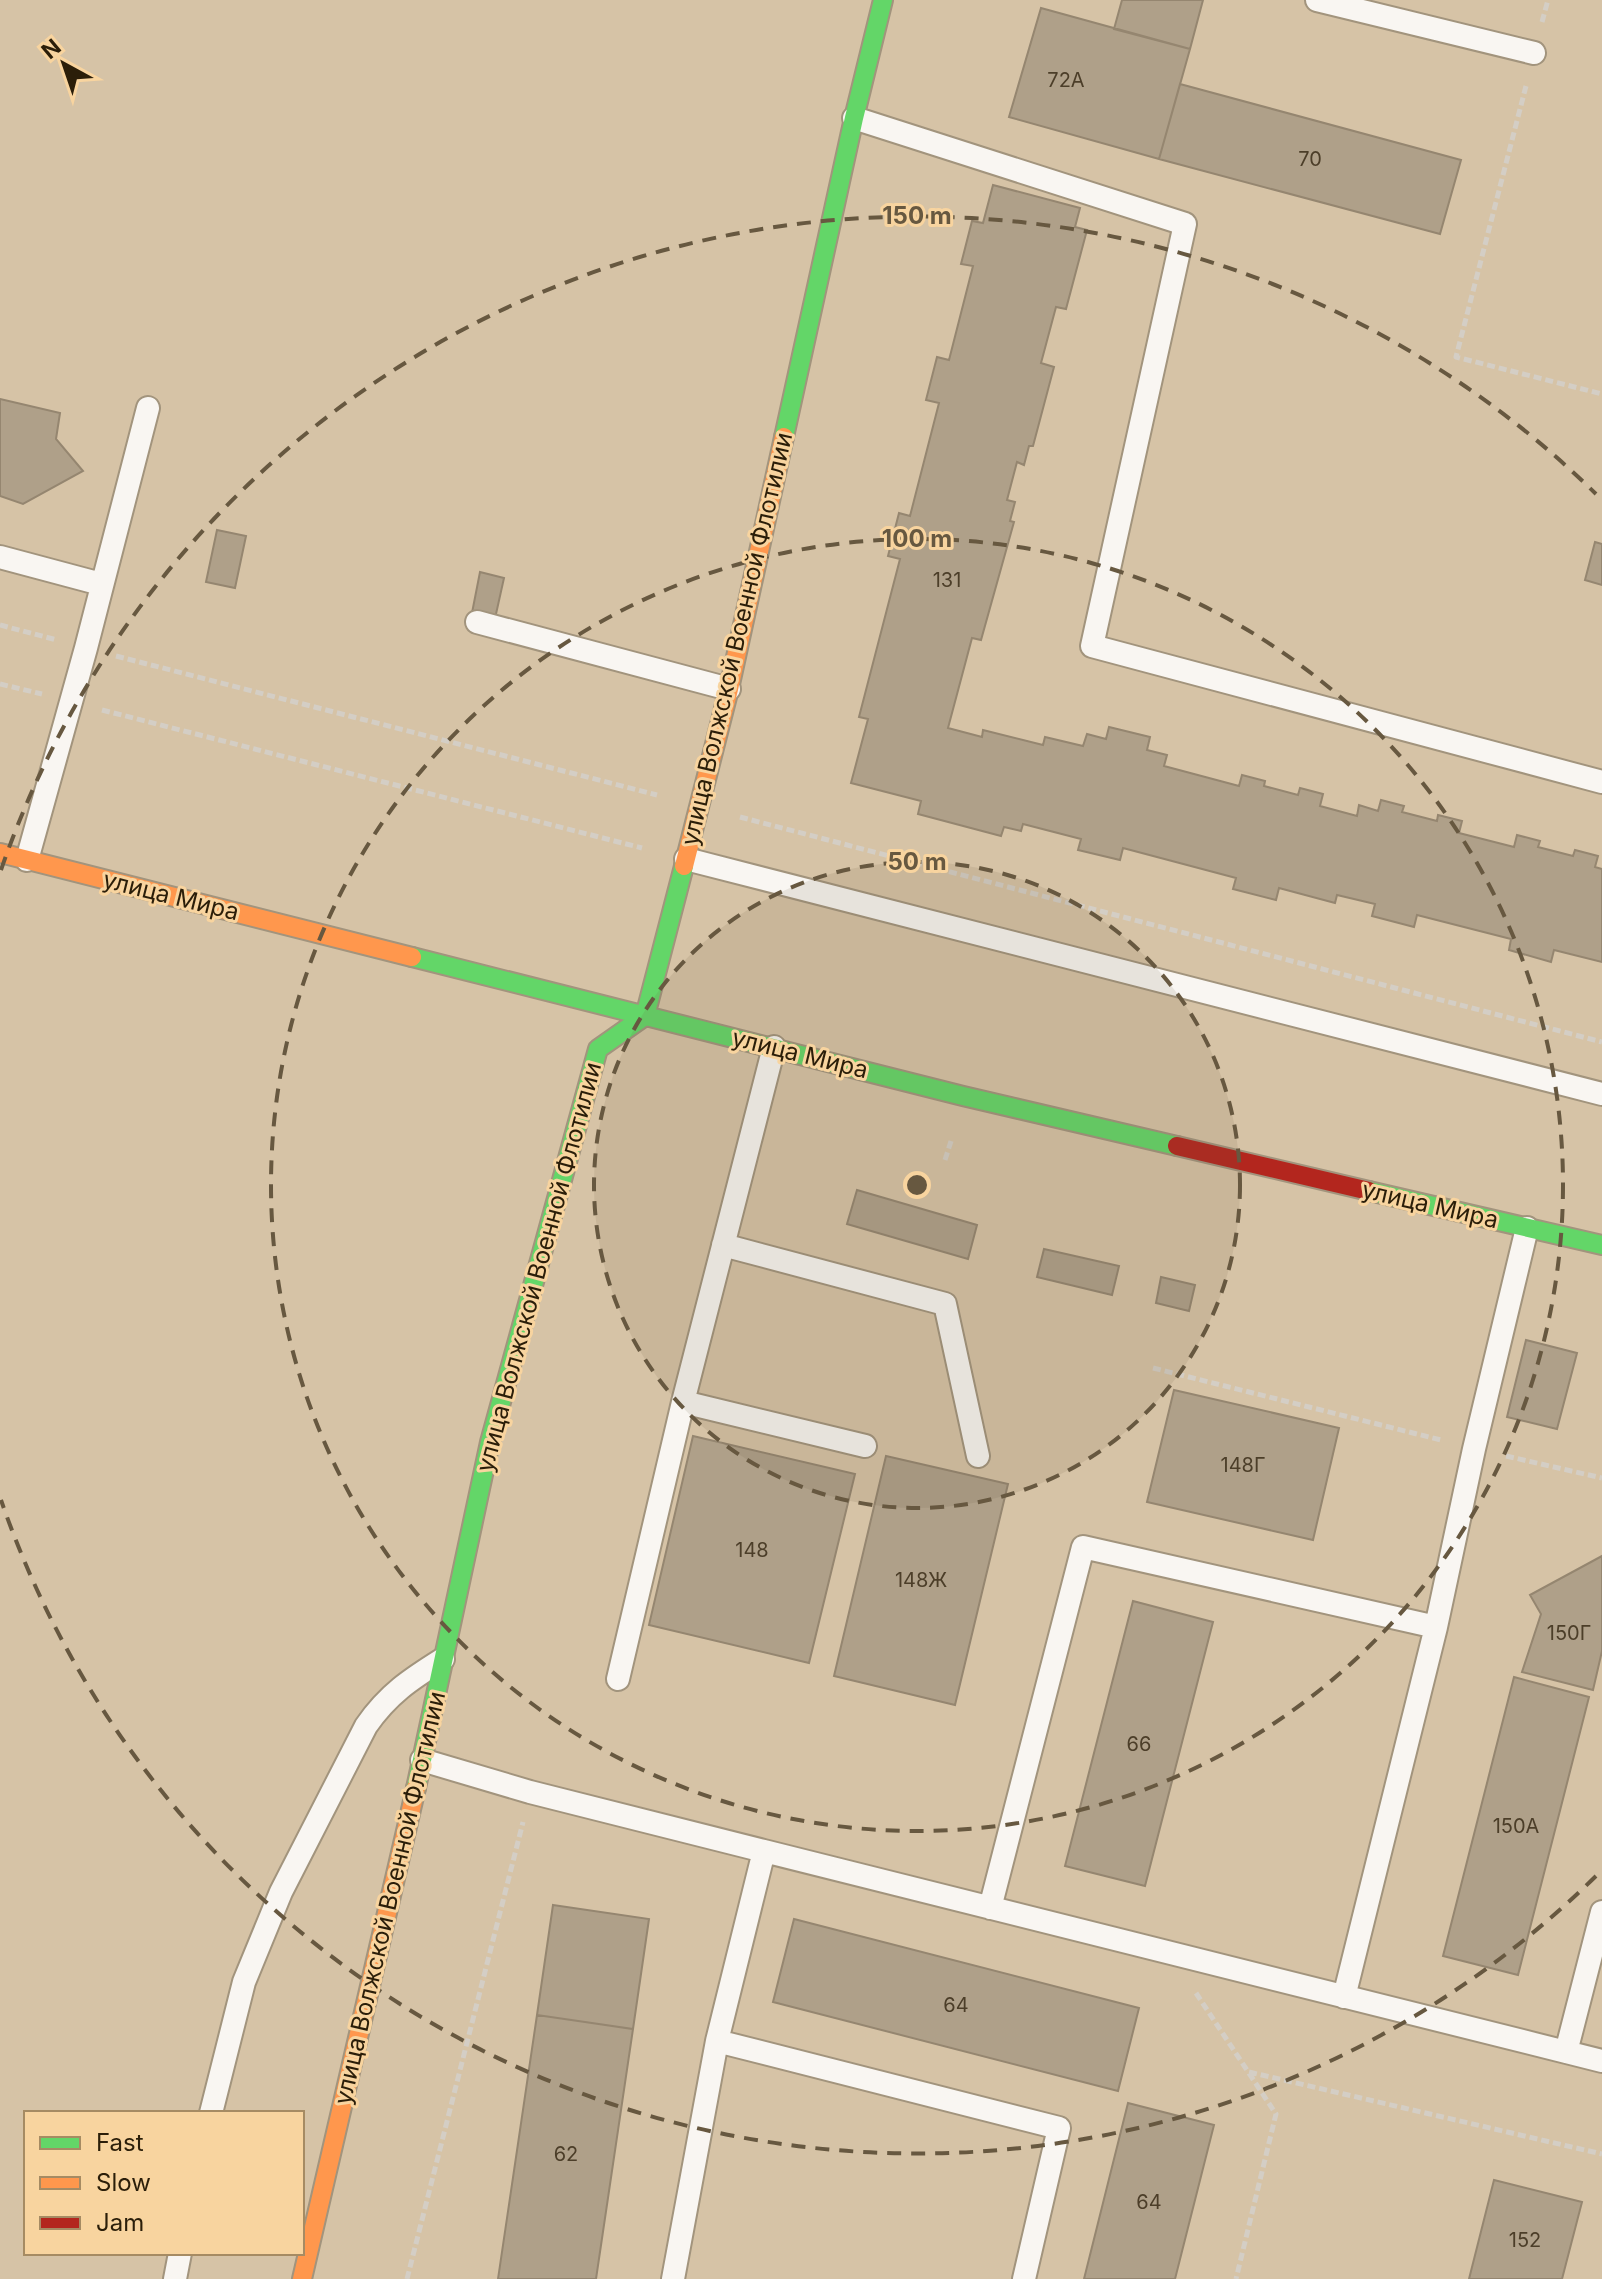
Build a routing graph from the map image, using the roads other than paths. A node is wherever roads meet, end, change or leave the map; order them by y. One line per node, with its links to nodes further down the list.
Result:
1 (883, 0): 4 (street, улица Волжской Военной Флотилии)
2 (1317, 0): 3 (lane)
3 (1534, 53)
4 (854, 118): 9 (street, улица Волжской Военной Флотилии); 10 (lane)
5 (148, 408): 7 (lane)
6 (0, 557): 7 (lane)
7 (101, 584): 13 (lane)
8 (477, 622): 9 (lane)
9 (729, 689): 12 (street, улица Волжской Военной Флотилии)
10 (1602, 782)
11 (0, 853): 13 (street, улица Мира)
12 (686, 859): 14 (street, улица Волжской Военной Флотилии); 16 (lane)
13 (27, 860): 14 (street, улица Мира)
14 (645, 1016): 15 (street, улица Мира); 24 (street, улица Волжской Военной Флотилии)
15 (774, 1047): 17 (street, улица Мира); 18 (lane)
16 (1602, 1094)
17 (1527, 1228): 19 (street, улица Мира); 23 (lane)
18 (723, 1245): 20 (lane); 22 (lane)
19 (1602, 1245)
20 (683, 1402): 21 (lane); 25 (lane)
21 (865, 1446)
22 (978, 1456)
23 (1436, 1627): 28 (lane); 30 (lane)
24 (444, 1658): 26 (street, улица Волжской Военной Флотилии); 34 (lane)
25 (618, 1679)
26 (422, 1760): 27 (lane); 37 (street, улица Волжской Военной Флотилии)
27 (764, 1851): 28 (lane); 31 (lane)
28 (990, 1908): 30 (lane)
29 (1602, 1912): 32 (lane)
30 (1344, 1997): 32 (lane)
31 (717, 2041): 38 (lane); 39 (lane)
32 (1566, 2052): 33 (lane)
33 (1602, 2061)
34 (212, 2111)
35 (180, 2255): 36 (lane)
36 (175, 2279)
37 (302, 2279)
38 (673, 2279)
39 (1024, 2279)

